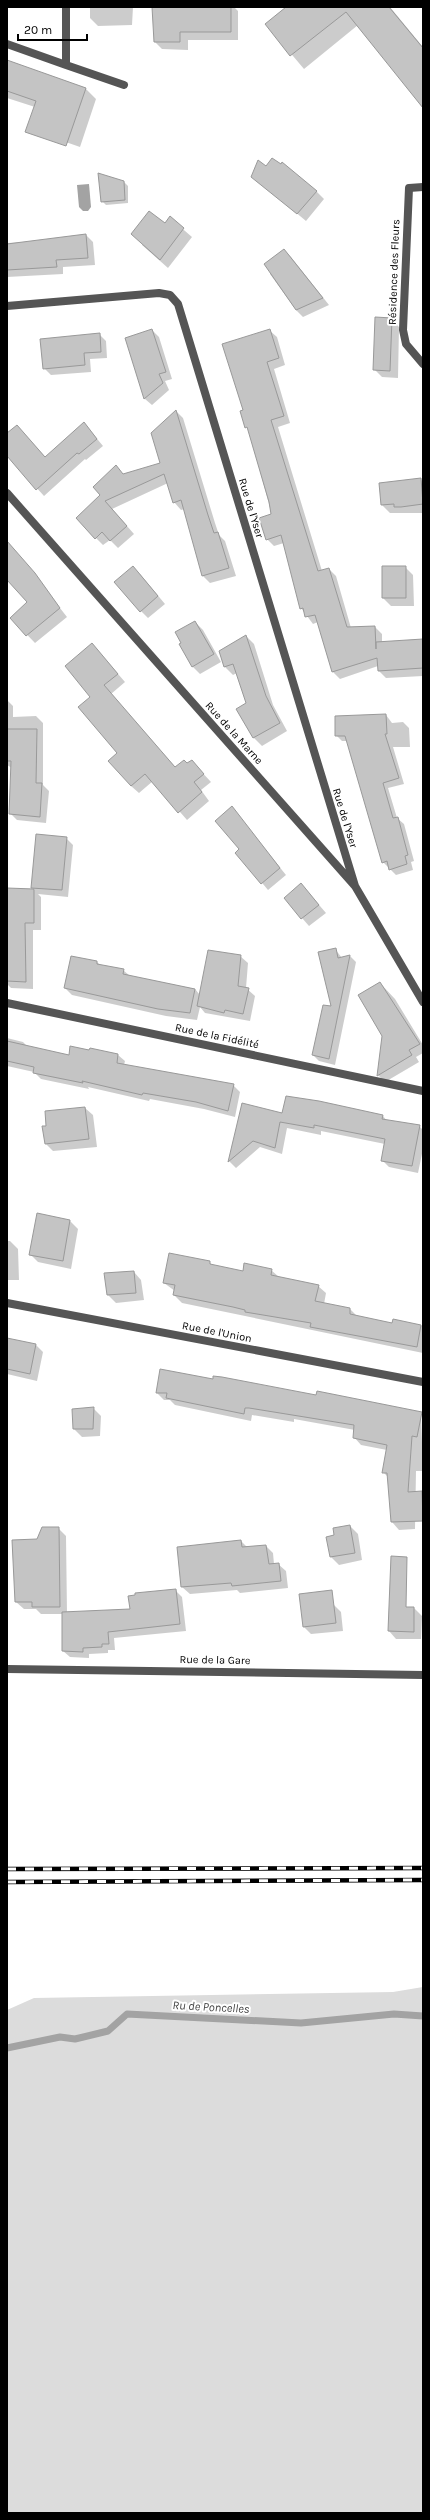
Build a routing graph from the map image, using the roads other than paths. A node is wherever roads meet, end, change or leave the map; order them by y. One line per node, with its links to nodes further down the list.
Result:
1 (66, 7): 3 (street)
2 (7, 44): 3 (street)
3 (66, 65): 4 (street)
4 (124, 85)
5 (423, 187): 7 (street, Résidence des Fleurs)
6 (7, 306): 9 (street, Rue de l'Yser)
7 (423, 364)
8 (7, 494): 9 (street, Rue de la Marne)
9 (354, 886): 10 (street, Rue de la Marne)
10 (423, 1002)
11 (7, 1003): 12 (street, Rue de la Fidélité)
12 (423, 1091)
13 (7, 1304): 14 (street, Rue de l'Union)
14 (423, 1382)
15 (7, 1669): 16 (street, Rue de la Gare)
16 (423, 1675)

